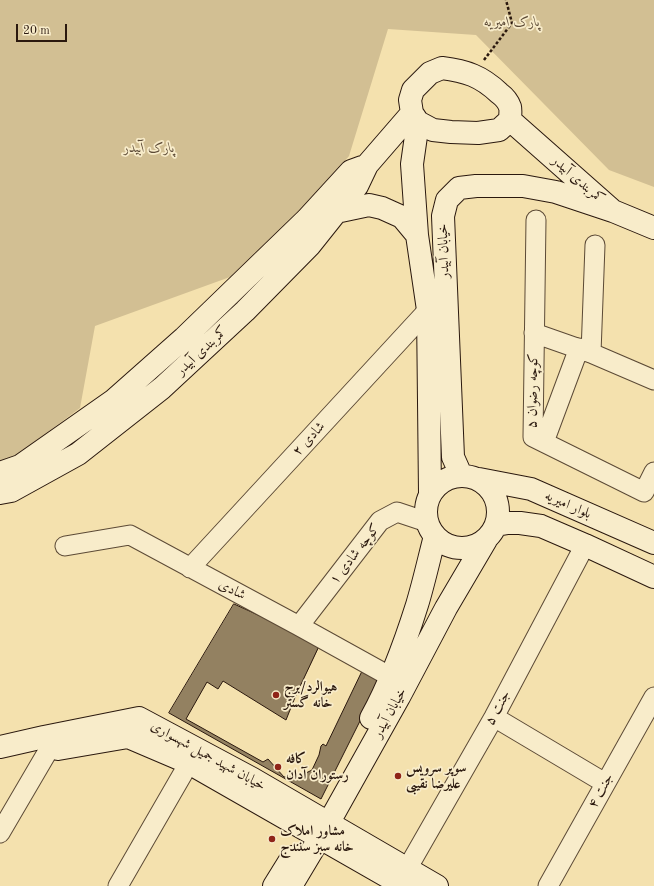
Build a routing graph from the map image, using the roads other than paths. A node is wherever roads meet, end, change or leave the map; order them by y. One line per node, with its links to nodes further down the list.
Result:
1 (415, 118): 2 (main road); 2 (main road); 3 (main road, کمربندی آبیدر); 8 (main road, خیابان آبیدر)
2 (510, 120): 4 (main road, کمربندی آبیدر)
3 (366, 165): 5 (main road, کمربندی آبیدر); 16 (main road, کمربندی آبیدر)
4 (613, 211): 7 (main road, کمربندی آبیدر); 17 (main road, خیابان آبیدر)
5 (336, 212): 8 (main road); 18 (main road, کمربندی آبیدر)
6 (536, 220): 11 (street, کوچه رضوان ۵)
7 (654, 228)
8 (417, 235): 10 (main road, خیابان آبیدر)
9 (595, 245): 12 (street)
10 (428, 310): 19 (main road, خیابان آبیدر); 25 (street, شادی ۲)
11 (534, 333): 12 (street); 14 (street, کوچه رضوان ۵)
12 (585, 350): 13 (street); 14 (street)
13 (654, 380)
14 (544, 442): 15 (street, کوچه رضوان ۵)
15 (654, 472)
16 (0, 473)
17 (470, 477): 19 (main road); 21 (main road); 22 (main road, بلوار امیریه)
18 (0, 493)
19 (430, 494): 20 (main road)
20 (431, 529): 21 (main road); 27 (street, کوچه شادی ۱); 28 (main road, خیابان آبیدر)
21 (491, 532): 23 (main road); 36 (main road, خیابان آبیدر)
22 (654, 543)
23 (585, 545): 26 (main road); 30 (street, جنت ۵)
24 (65, 546): 25 (street, شادی)
25 (190, 568): 27 (street, شادی)
26 (654, 577)
27 (298, 626): 28 (street, شادی)
28 (391, 677): 36 (main road, خیابان آبیدر)
29 (654, 697): 35 (street, جنت ۴)
30 (494, 717): 35 (street); 38 (street, جنت ۵)
31 (0, 747): 36 (main road, خیابان شهید جمیل شهسواری)
32 (48, 751): 33 (main road, خیابان شهید جمیل شهسواری); 34 (main road, خیابان شهید جمیل شهسواری); 37 (street)
33 (0, 762)
34 (189, 763): 36 (main road, خیابان شهید جمیل شهسواری); 39 (street)
35 (605, 783): 43 (street, جنت ۴)
36 (318, 827): 38 (main road); 40 (main road, خیابان آبیدر); 41 (main road, خیابان آبیدر)
37 (0, 834)
38 (402, 881): 42 (main road)
39 (118, 886)
40 (274, 886)
41 (292, 886)
42 (437, 886)
43 (548, 886)

